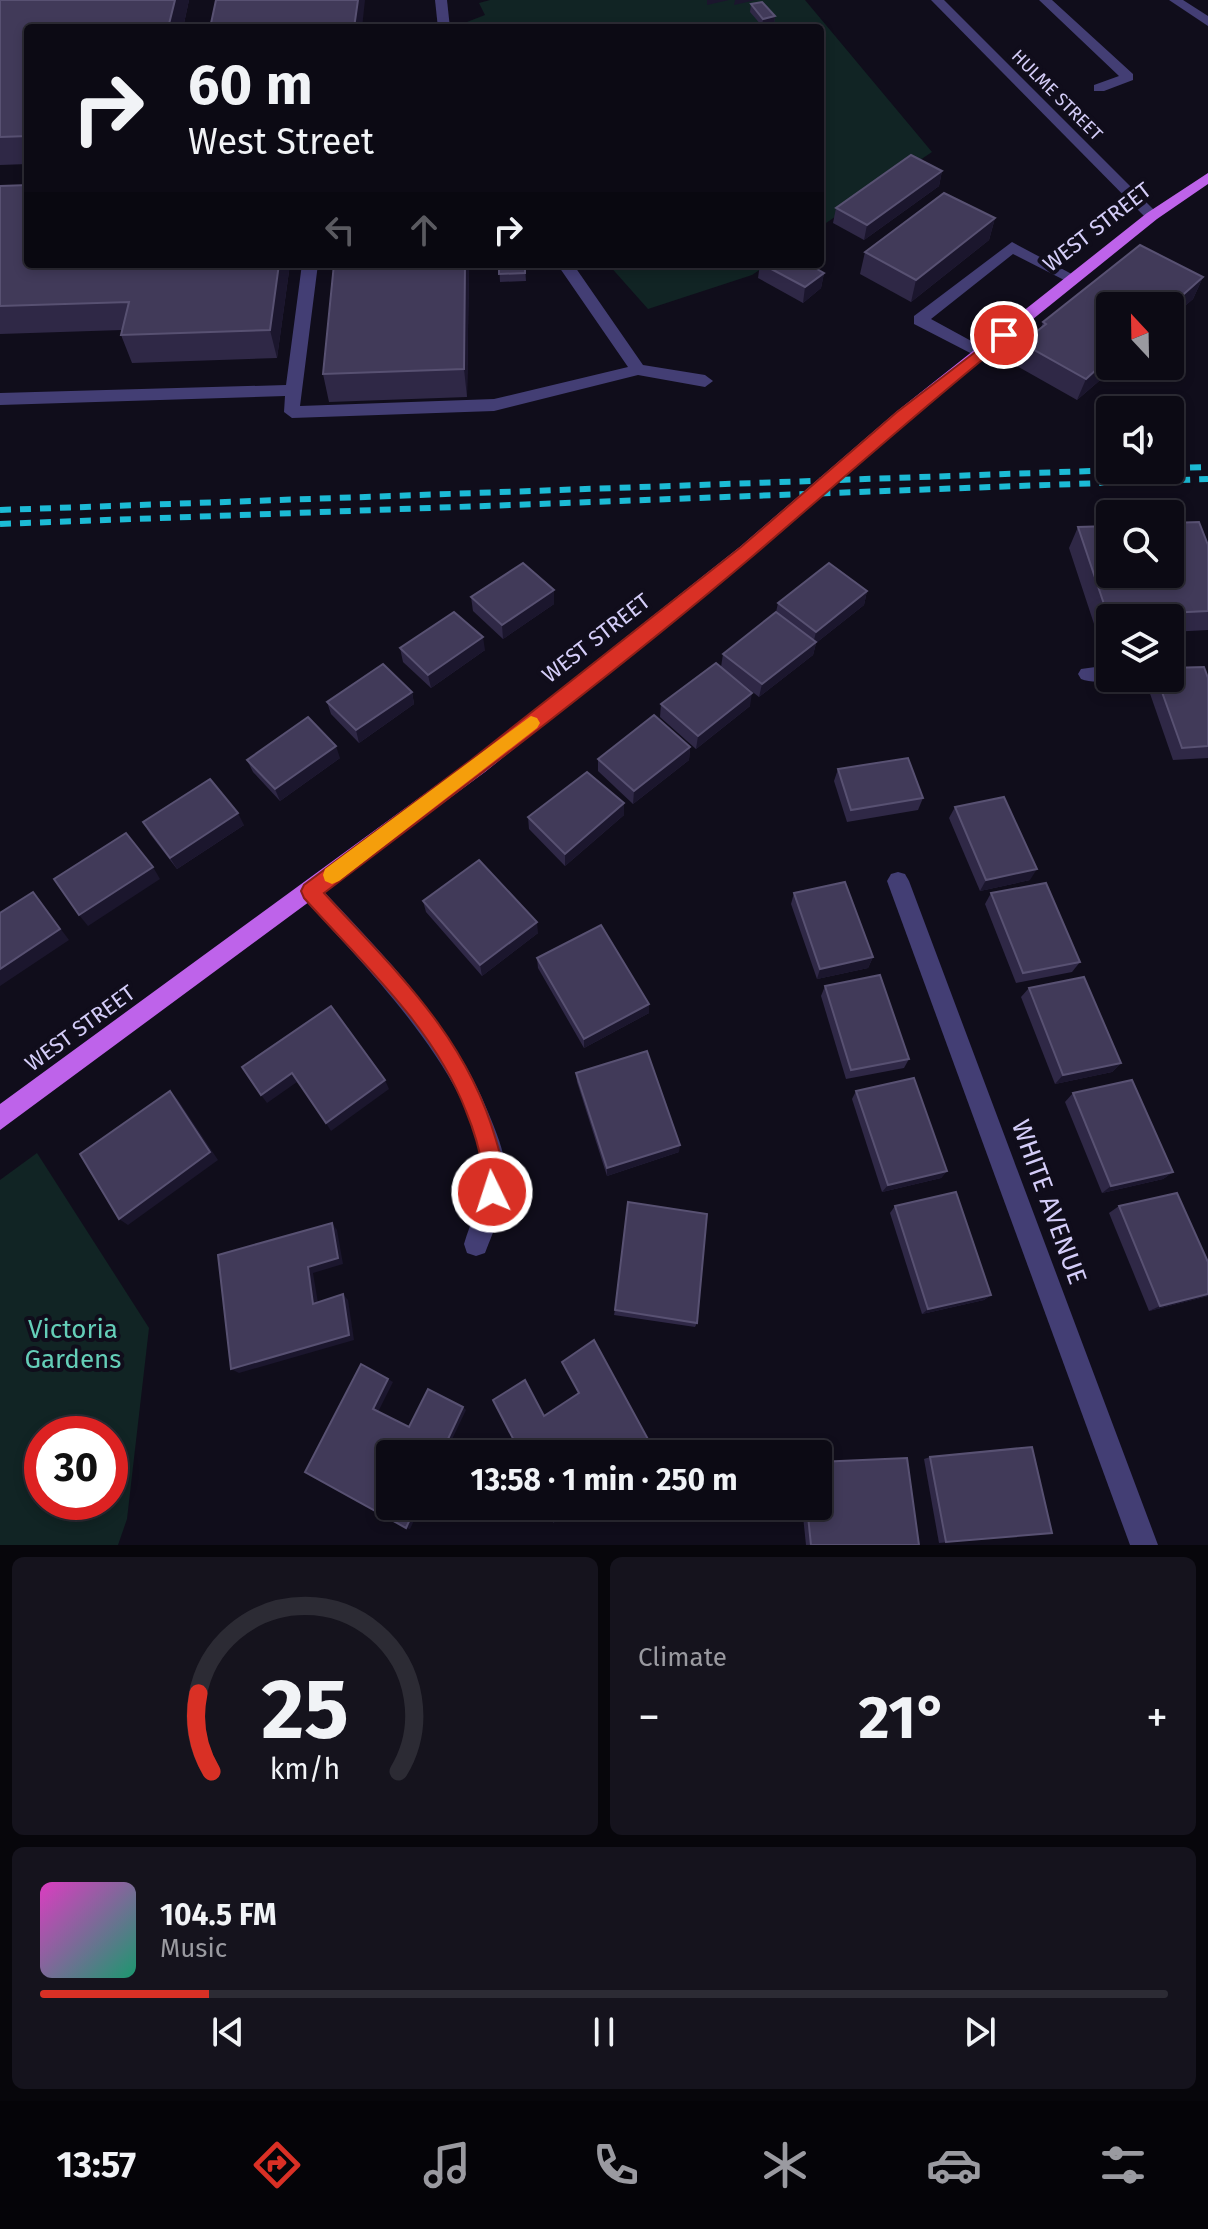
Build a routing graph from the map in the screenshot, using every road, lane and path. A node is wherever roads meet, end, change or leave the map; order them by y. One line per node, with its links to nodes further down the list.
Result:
1 (441, 0): 6 (street)
2 (940, 0): 9 (street, HULME STREET)
3 (1045, 0): 7 (street)
4 (1175, 0): 5 (street)
5 (1208, 22)
6 (444, 24)
7 (1099, 88)
8 (1208, 177): 9 (main road, WEST STREET)
9 (1152, 216): 12 (main road, WEST STREET)
10 (309, 268): 16 (street)
11 (568, 268): 14 (street)
12 (1073, 279): 13 (main road, WEST STREET); 13 (street)
13 (980, 353): 21 (main road, WEST STREET)
14 (638, 370): 15 (street); 16 (street)
15 (705, 381)
16 (293, 390): 17 (street)
17 (0, 399)
18 (1088, 674): 19 (street)
19 (1096, 674)
20 (898, 881): 24 (street, WHITE AVENUE)
21 (310, 891): 22 (main road, WEST STREET); 23 (street)
22 (0, 1118)
23 (476, 1244)
24 (1144, 1545)

